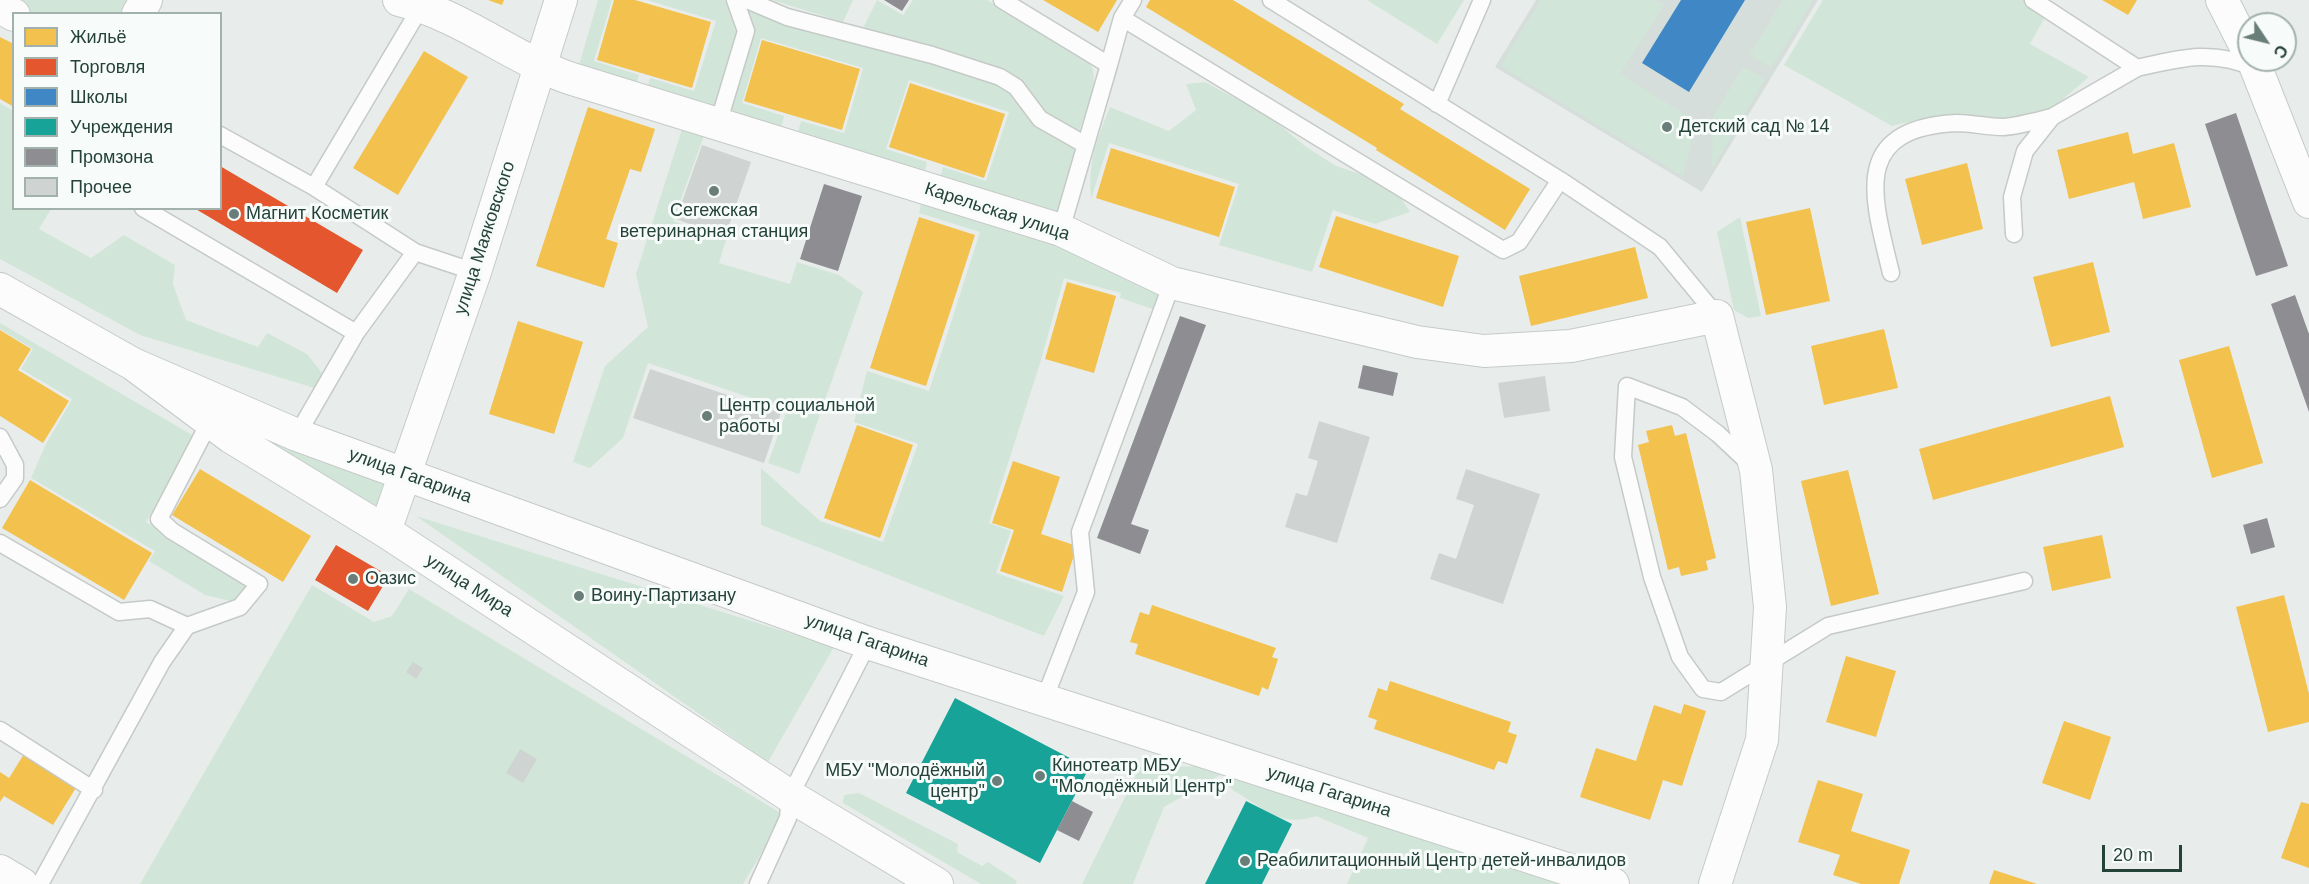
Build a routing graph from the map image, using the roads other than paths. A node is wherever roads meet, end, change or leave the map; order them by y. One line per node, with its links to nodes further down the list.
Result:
1 (561, 0): 15 (street, улица Маяковского)
2 (735, 0): 20 (lane)
3 (747, 0): 22 (lane)
4 (1002, 0): 14 (lane)
5 (1133, 0): 11 (lane)
6 (1272, 0): 18 (lane)
7 (1482, 0): 18 (lane)
8 (2033, 0): 16 (lane)
9 (2222, 0): 12 (street)
10 (411, 3): 15 (street, Карельская улица); 24 (lane)
11 (1122, 18): 14 (lane); 23 (lane)
12 (2237, 30)
13 (2237, 59): 16 (lane)
14 (1109, 65): 22 (lane)
15 (540, 68): 20 (street, Карельская улица); 30 (street, улица Маяковского)
16 (2137, 68): 19 (lane)
17 (2257, 72): 25 (street)
18 (1437, 104): 23 (lane)
19 (2052, 117): 28 (lane); 31 (lane)
20 (718, 124): 27 (street, Карельская улица)
21 (222, 136): 24 (lane)
22 (1084, 144): 27 (lane)
23 (1560, 180): 34 (lane)
24 (314, 187): 29 (lane)
25 (2309, 202)
26 (146, 210): 35 (lane)
27 (1061, 230): 32 (street, Карельская улица)
28 (2014, 234)
29 (415, 252): 30 (lane); 35 (lane)
30 (475, 272): 41 (street, улица Маяковского)
31 (1892, 273)
32 (1172, 283): 34 (street, Карельская улица); 49 (lane)
33 (0, 289): 36 (street, улица Мира)
34 (1717, 316): 40 (street)
35 (356, 333): 38 (lane)
36 (133, 364): 37 (street, улица Мира); 38 (street, улица Гагарина)
37 (209, 423): 43 (street, улица Мира); 46 (lane)
38 (297, 435): 41 (street, улица Гагарина)
39 (0, 437): 42 (lane)
40 (1756, 470): 48 (street); 48 (lane)
41 (405, 474): 43 (street, улица Маяковского); 47 (street, улица Гагарина)
42 (0, 499)
43 (385, 531): 52 (street, улица Мира)
44 (0, 543): 46 (lane)
45 (2024, 581): 48 (lane)
46 (187, 626): 51 (lane)
47 (868, 643): 49 (street, улица Гагарина); 52 (lane)
48 (1767, 662): 59 (street)
49 (1044, 700): 58 (street, улица Гагарина)
50 (0, 730): 51 (lane)
51 (94, 790): 55 (lane)
52 (790, 796): 56 (lane); 57 (street, улица Мира)
53 (0, 871): 54 (street)
54 (22, 884)
55 (40, 884)
56 (758, 884)
57 (937, 884)
58 (1613, 884)
59 (1715, 884)

